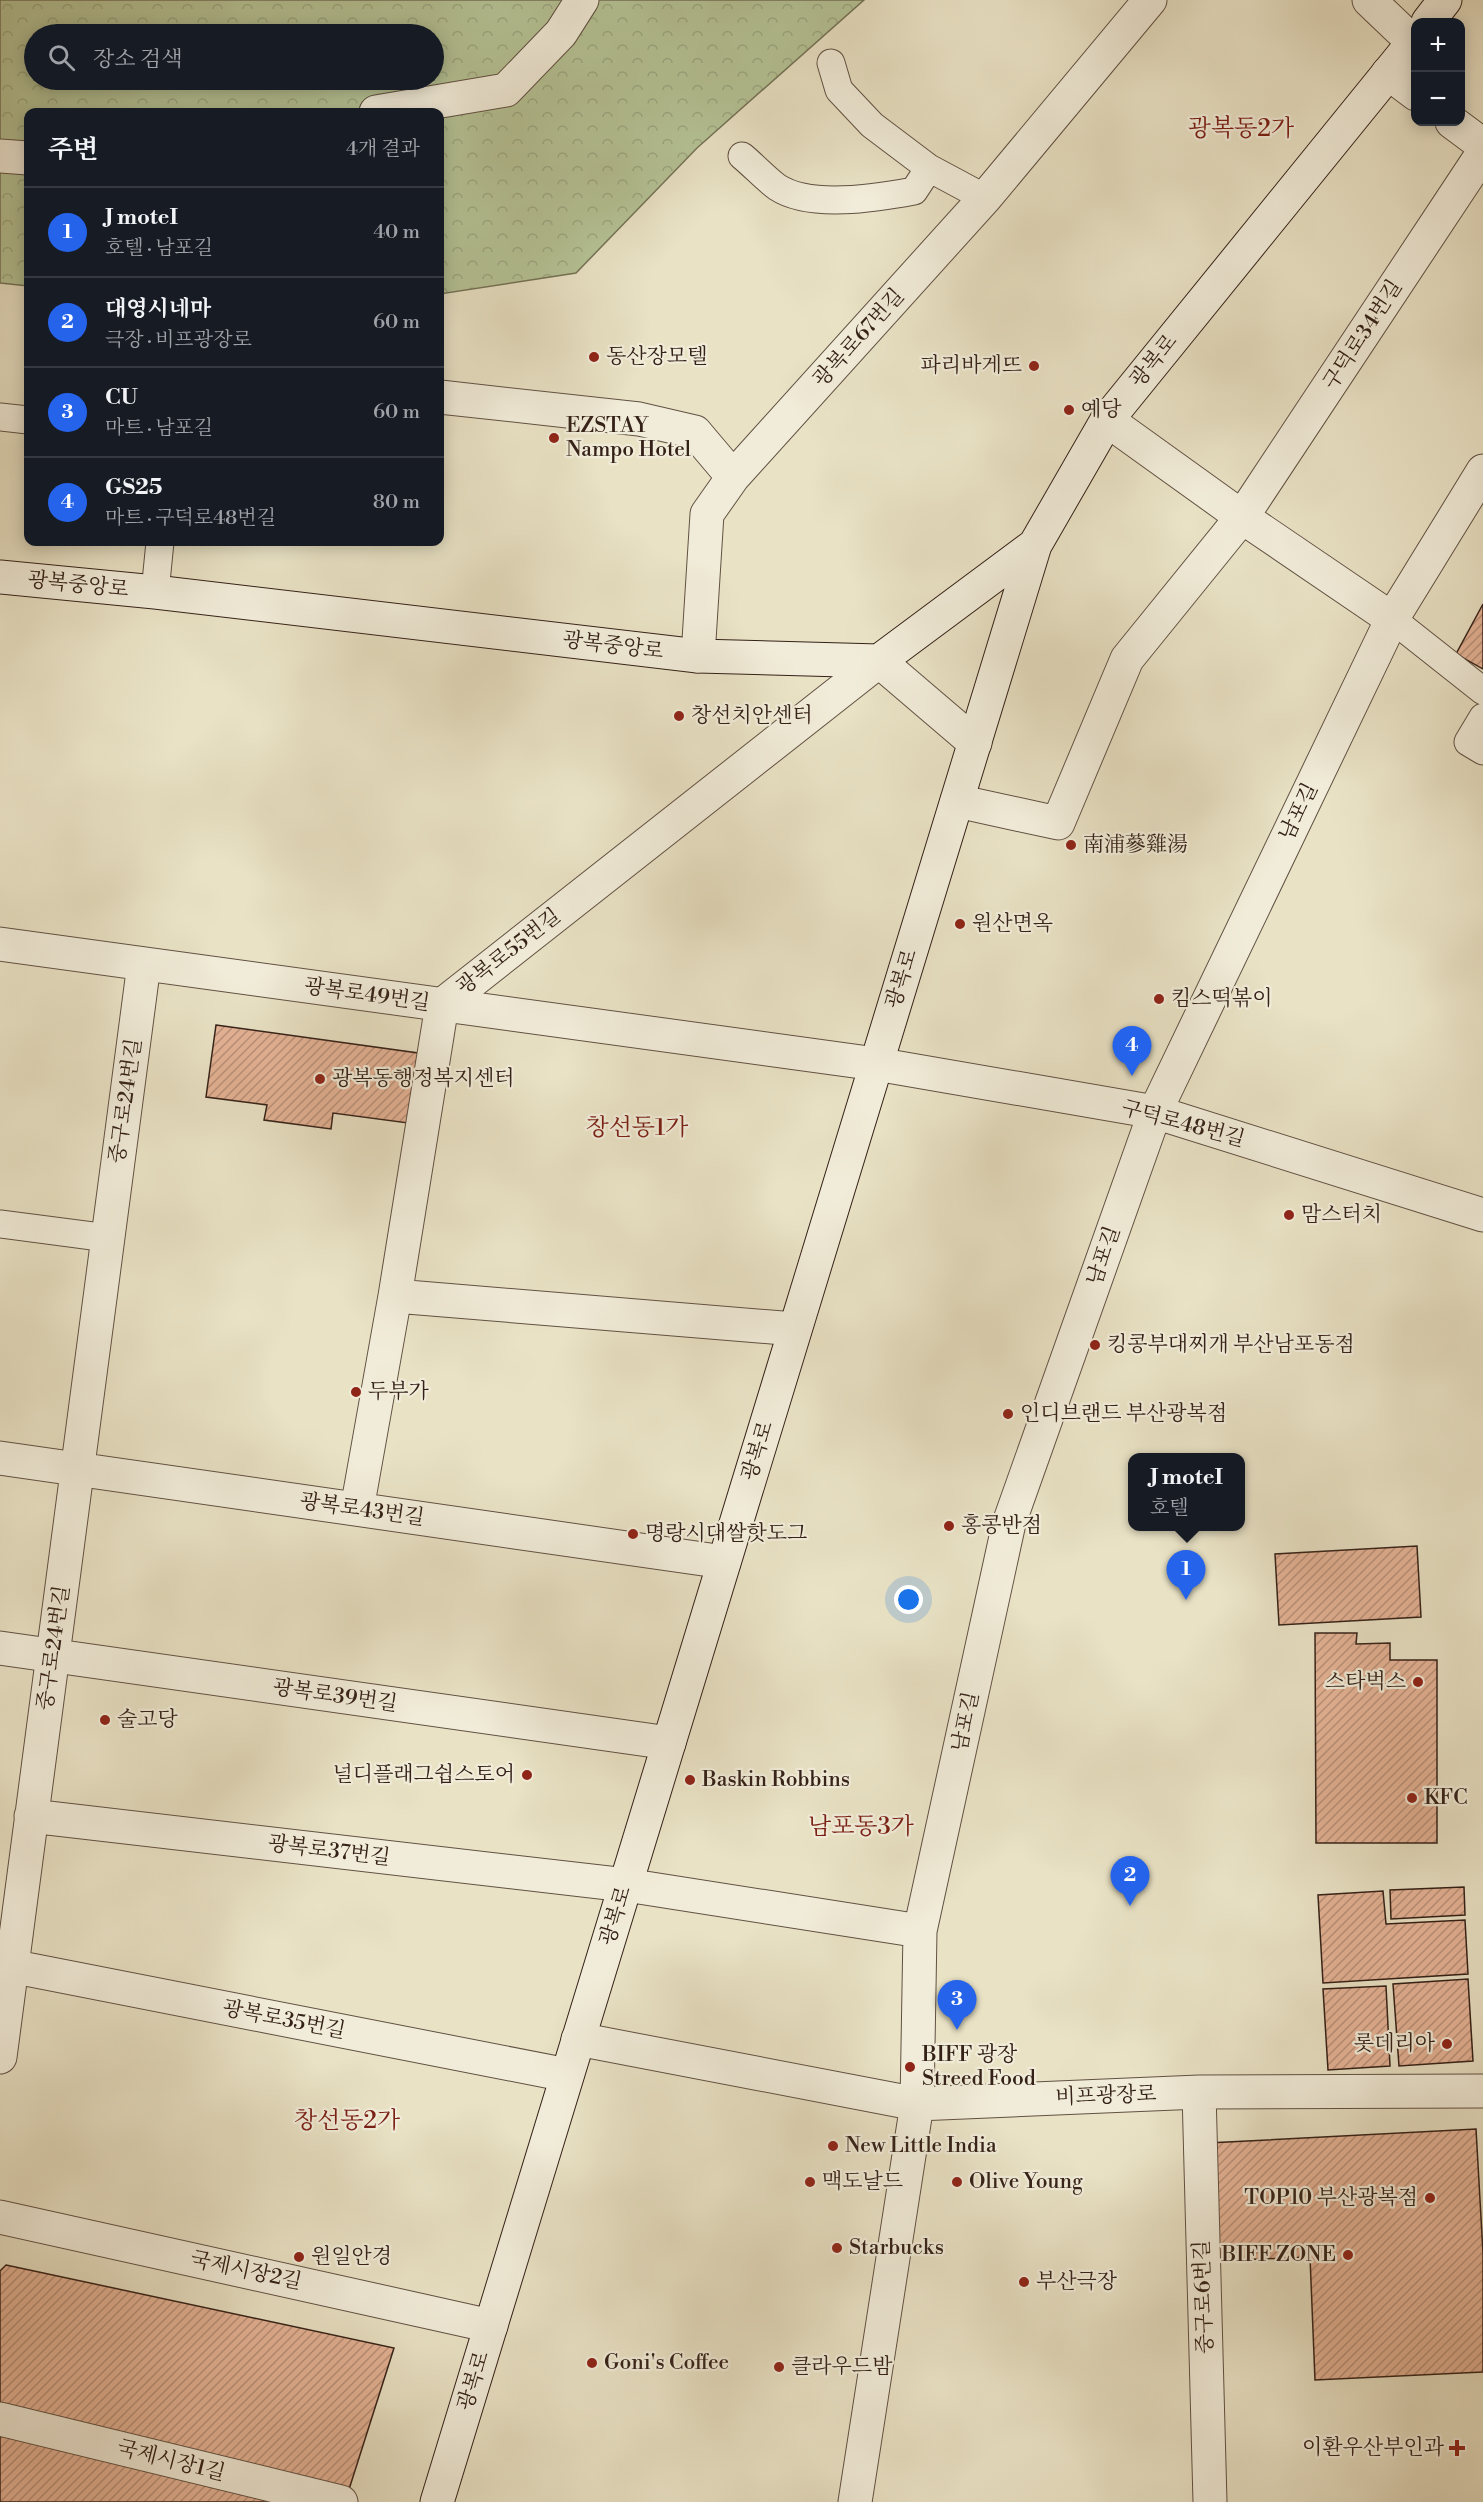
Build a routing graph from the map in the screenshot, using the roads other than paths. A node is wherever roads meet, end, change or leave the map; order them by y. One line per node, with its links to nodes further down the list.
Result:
1 (582, 0): 11 (street)
2 (1150, 0): 19 (street, 광복로67번길)
3 (1369, 0): 6 (street)
4 (1445, 0): 5 (street, 광복로)
5 (1431, 18)
6 (1411, 29)
7 (1411, 44): 9 (street, 광복로)
8 (831, 63): 18 (lane)
9 (1388, 73): 10 (street); 23 (street, 광복로)
10 (1411, 90)
11 (400, 108)
12 (1457, 126): 13 (street)
13 (1483, 145)
14 (1483, 153): 26 (street, 구덕로34번길)
15 (0, 156): 17 (street)
16 (742, 156): 18 (lane)
17 (24, 158)
18 (929, 168): 19 (lane)
19 (985, 198): 25 (street, 광복로67번길)
20 (444, 398): 25 (street)
21 (0, 417): 22 (lane)
22 (24, 420)
23 (1107, 420): 26 (street); 27 (street, 광복로)
24 (1483, 471): 31 (street, 남포길)
25 (733, 477): 32 (street, 광복로67번길)
26 (1242, 517): 31 (street); 38 (street)
27 (1035, 545): 33 (street); 36 (street, 광복로)
28 (160, 546): 30 (lane, 광복중앙로)
29 (0, 577): 30 (street, 광복중앙로)
30 (155, 592): 32 (street, 광복중앙로)
31 (1392, 619): 34 (lane); 43 (street, 남포길)
32 (698, 656): 33 (street, 광복중앙로)
33 (879, 661): 36 (street); 41 (street, 광복로55번길)
34 (1483, 691)
35 (1483, 717): 37 (lane)
36 (975, 743): 38 (street, 광복로)
37 (1483, 751)
38 (957, 801): 42 (street, 광복로)
39 (0, 944): 40 (street, 광복로49번길)
40 (144, 964): 41 (street, 광복로49번길); 46 (street, 중구로24번길)
41 (442, 1005): 42 (street, 광복로49번길); 47 (street, 광복로55번길)
42 (876, 1064): 43 (street, 구덕로48번길); 48 (street, 광복로)
43 (1155, 1112): 44 (street, 구덕로48번길); 58 (street, 남포길)
44 (1483, 1215)
45 (0, 1224): 46 (lane)
46 (108, 1238): 50 (street, 중구로24번길)
47 (395, 1296): 48 (street); 51 (street, 광복로55번길)
48 (795, 1329): 52 (street, 광복로)
49 (0, 1458): 50 (street, 광복로43번길)
50 (77, 1469): 51 (street, 광복로43번길); 54 (street, 중구로24번길)
51 (357, 1509): 52 (street, 광복로43번길)
52 (724, 1562): 55 (street, 광복로)
53 (0, 1648): 54 (street, 광복로39번길)
54 (53, 1656): 55 (street, 광복로39번길); 56 (street, 중구로24번길)
55 (669, 1743): 57 (street, 광복로)
56 (31, 1816): 57 (street, 광복로37번길); 59 (street, 중구로24번길)
57 (626, 1885): 58 (street); 60 (street, 광복로)
58 (920, 1931): 65 (street, 남포길)
59 (6, 1966): 61 (street, 중구로24번길); 62 (street, 광복로35번길)
60 (578, 2039): 62 (street, 광복로); 65 (street)
61 (0, 2057)
62 (567, 2074): 67 (street, 광복로)
63 (1483, 2091): 64 (street, 비프광장로)
64 (1199, 2092): 65 (street, 비프광장로); 72 (street, 중구로6번길)
65 (916, 2104): 71 (street)
66 (0, 2217): 67 (street, 국제시장2길)
67 (491, 2325): 70 (street, 광복로)
68 (0, 2419): 69 (street, 국제시장1길)
69 (341, 2502)
70 (437, 2502)
71 (855, 2502)
72 (1210, 2502)

